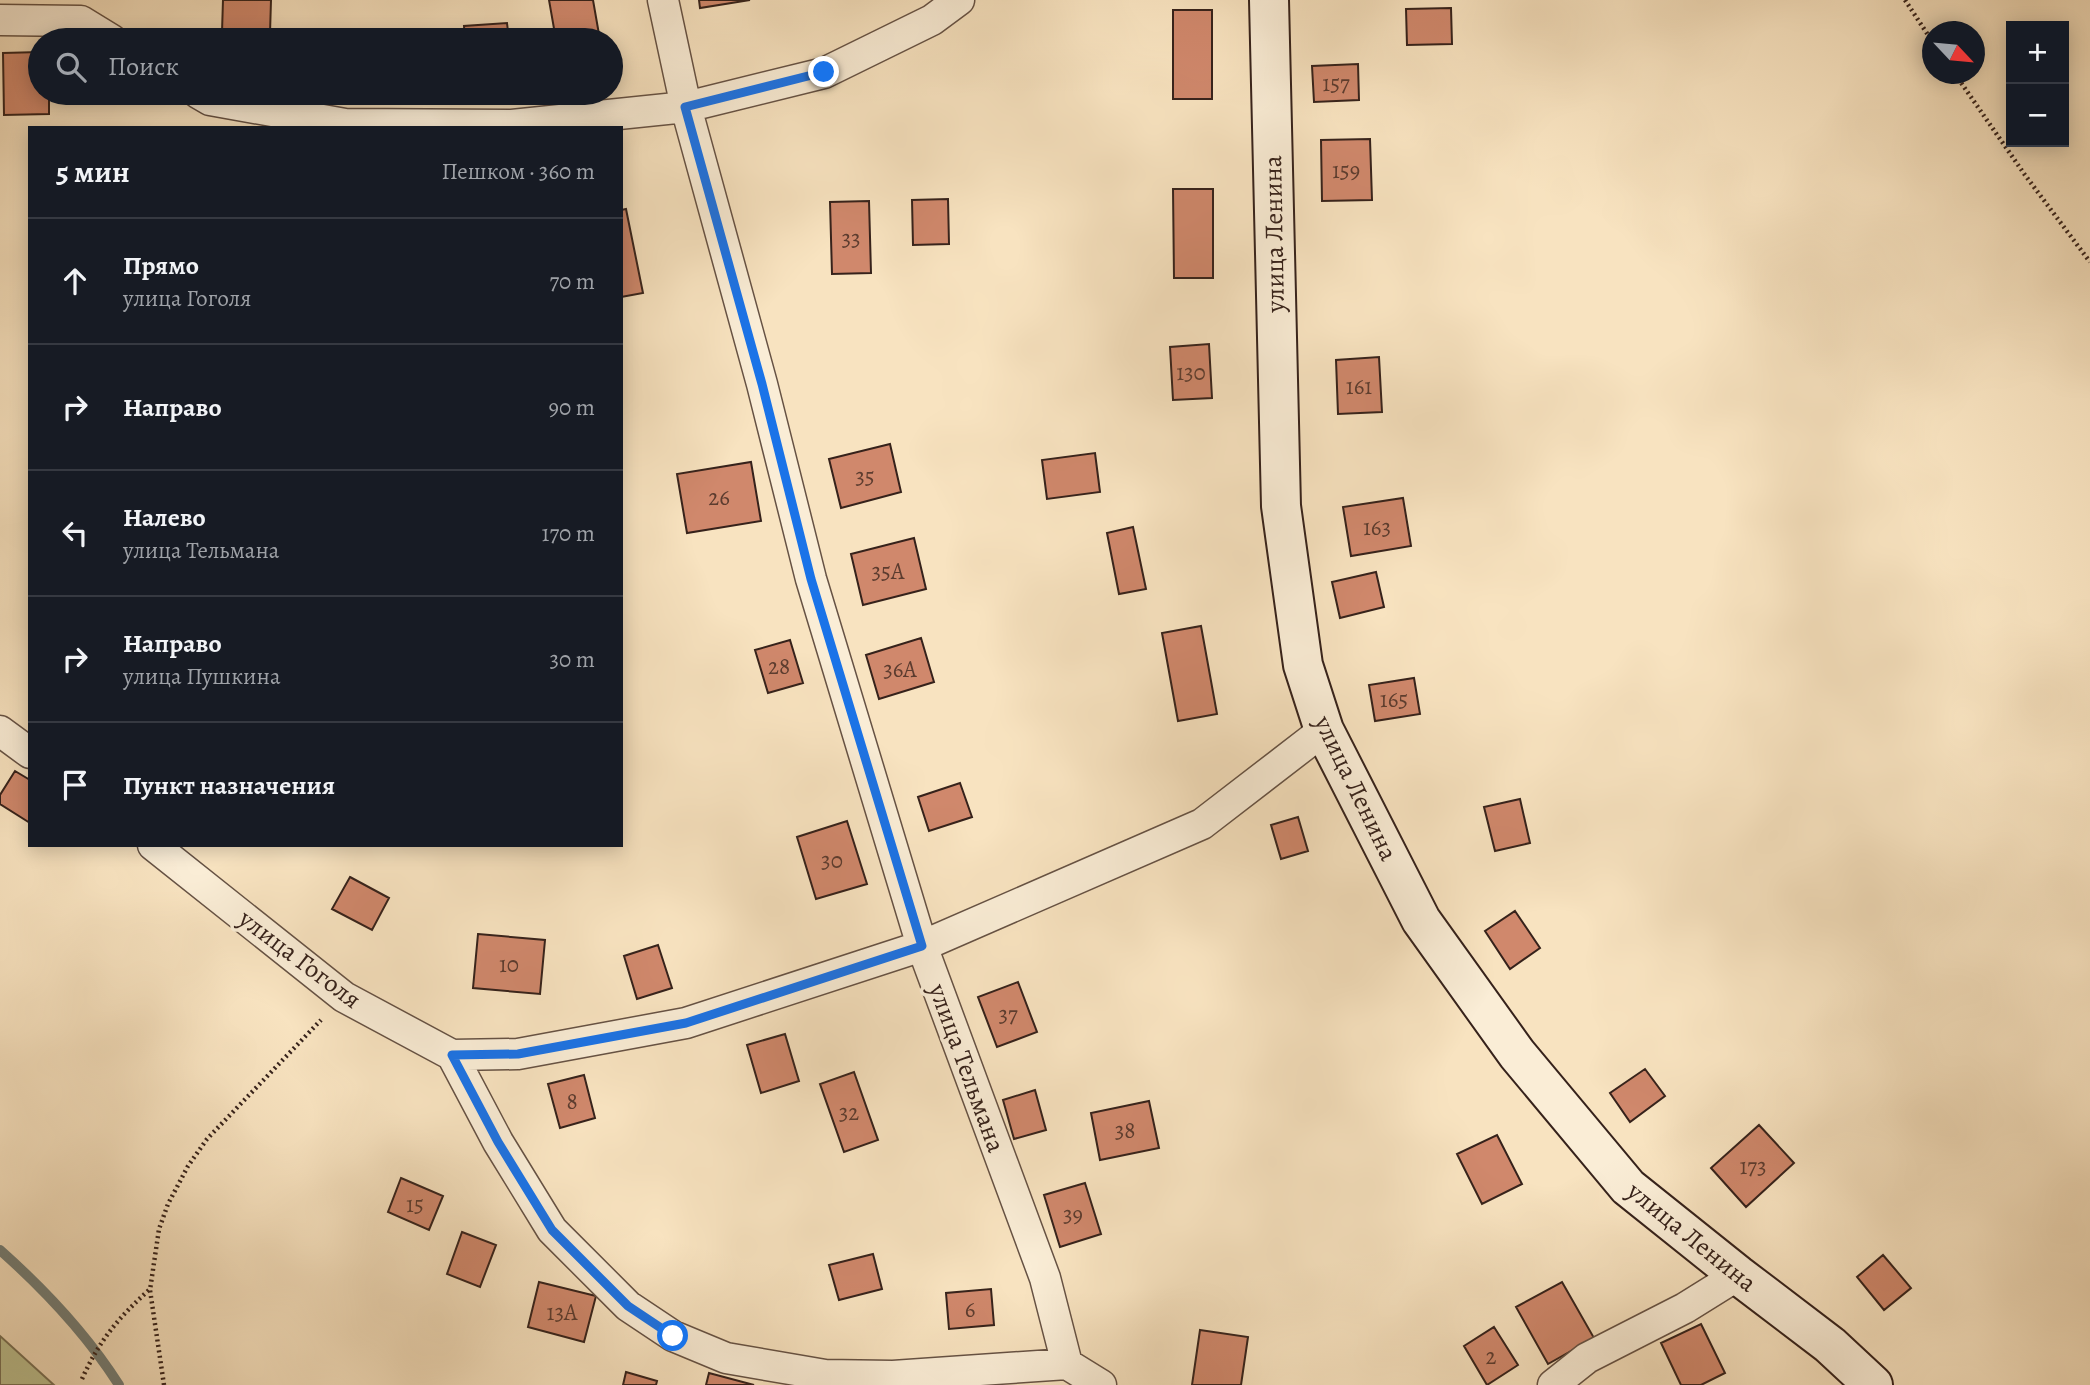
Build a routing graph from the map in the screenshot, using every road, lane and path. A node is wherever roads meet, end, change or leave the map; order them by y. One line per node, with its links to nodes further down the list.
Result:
1 (663, 0): 10 (street, улица Тельмана)
2 (959, 0): 10 (street)
3 (1269, 0): 12 (main road, улица Ленина)
4 (1905, 0): 6 (path)
5 (0, 20): 7 (street)
6 (1922, 25)
7 (92, 28)
8 (1962, 84): 11 (path)
9 (238, 105): 10 (street)
10 (685, 107): 16 (street, улица Тельмана)
11 (2090, 262)
12 (1324, 730): 16 (street); 19 (main road, улица Ленина)
13 (0, 731): 14 (street)
14 (28, 752)
15 (156, 847): 17 (street, улица Гоголя)
16 (922, 946): 18 (street); 21 (street, улица Тельмана)
17 (344, 997): 18 (street, улица Гоголя); 20 (path)
18 (452, 1055): 21 (street)
19 (1738, 1275): 25 (street); 26 (main road, улица Ленина)
20 (150, 1290): 22 (path); 23 (path)
21 (1067, 1363): 24 (street)
22 (82, 1379)
23 (163, 1385)
24 (1101, 1385)
25 (1553, 1385)
26 (1873, 1385)

